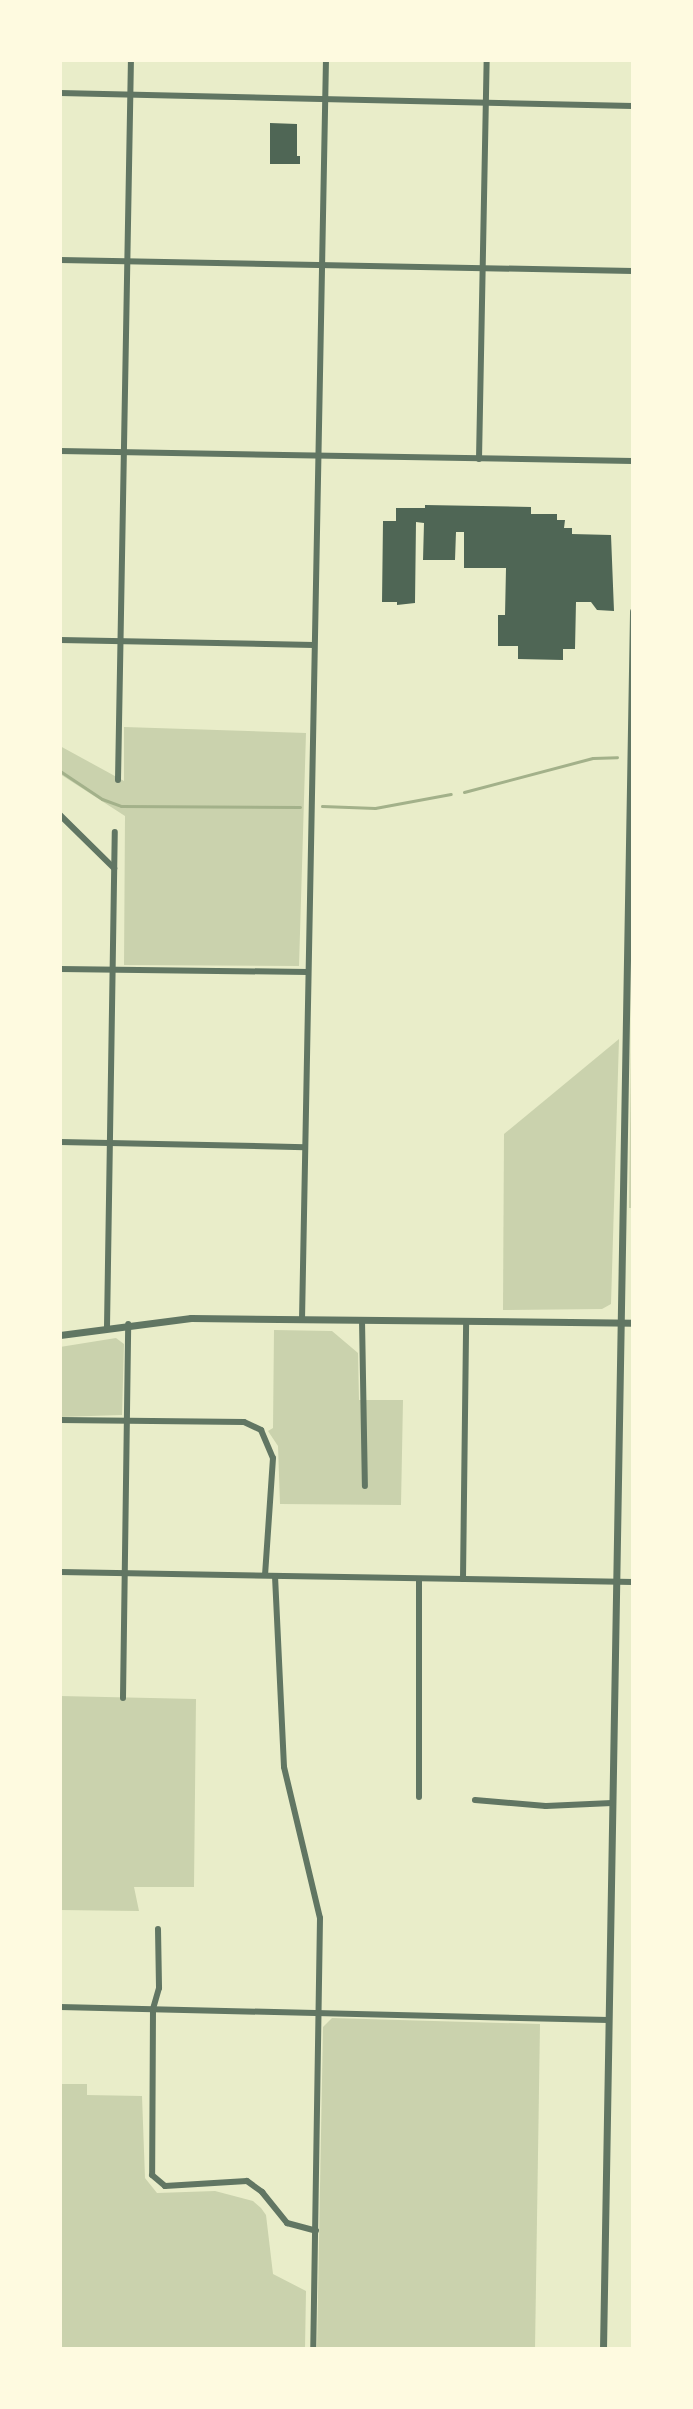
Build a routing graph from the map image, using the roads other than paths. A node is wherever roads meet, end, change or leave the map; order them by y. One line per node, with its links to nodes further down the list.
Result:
1 (131, 60): 5 (street)
2 (326, 60): 6 (street)
3 (487, 60): 7 (street)
4 (60, 93): 5 (street)
5 (131, 95): 6 (street); 10 (street)
6 (325, 99): 7 (street); 11 (street)
7 (486, 104): 8 (street); 12 (street)
8 (633, 106)
9 (60, 260): 10 (street)
10 (128, 261): 11 (street); 15 (street)
11 (322, 265): 12 (street); 16 (street)
12 (483, 268): 13 (street); 17 (street)
13 (633, 271)
14 (60, 451): 15 (street)
15 (124, 451): 16 (street); 21 (street)
16 (318, 456): 17 (street); 22 (street)
17 (479, 459): 18 (street)
18 (633, 461)
19 (633, 611): 36 (street)
20 (60, 640): 21 (street)
21 (120, 641): 22 (street); 23 (street)
22 (314, 645): 29 (street)
23 (118, 780)
24 (60, 815): 26 (street)
25 (115, 832): 26 (street)
26 (114, 868): 28 (street)
27 (60, 969): 28 (street)
28 (113, 970): 29 (street); 31 (street)
29 (308, 972): 32 (street)
30 (60, 1142): 31 (street)
31 (110, 1143): 32 (street); 39 (street)
32 (305, 1147): 33 (street)
33 (302, 1320): 34 (street); 38 (street)
34 (362, 1320): 35 (street); 43 (street)
35 (466, 1321): 36 (street); 49 (street)
36 (621, 1323): 37 (street); 50 (street)
37 (633, 1323)
38 (128, 1324): 39 (street); 42 (street)
39 (107, 1327): 40 (street)
40 (60, 1335)
41 (60, 1420): 42 (street)
42 (127, 1421): 45 (street); 46 (street)
43 (365, 1486)
44 (60, 1572): 45 (street)
45 (125, 1573): 46 (street); 52 (street)
46 (265, 1575): 47 (street)
47 (275, 1576): 48 (street); 59 (street)
48 (419, 1579): 49 (street); 53 (street)
49 (463, 1579): 50 (street)
50 (616, 1581): 51 (street); 55 (street)
51 (633, 1582)
52 (123, 1698)
53 (419, 1797)
54 (475, 1800): 55 (street)
55 (612, 1803): 60 (street)
56 (158, 1929): 58 (street)
57 (60, 2007): 58 (street)
58 (153, 2009): 59 (street); 61 (street)
59 (320, 2012): 60 (street); 61 (street)
60 (609, 2020): 63 (street)
61 (316, 2231): 62 (street)
62 (313, 2349)
63 (603, 2349)

